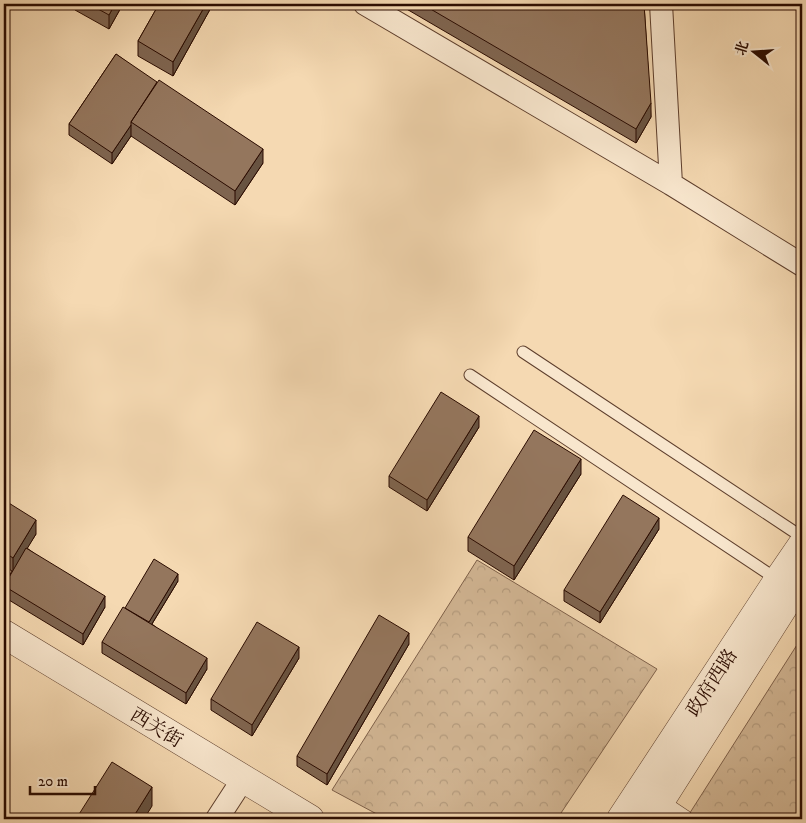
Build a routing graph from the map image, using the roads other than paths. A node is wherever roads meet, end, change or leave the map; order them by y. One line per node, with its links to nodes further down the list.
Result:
1 (365, 4): 3 (street)
2 (661, 4): 3 (street)
3 (671, 184): 4 (street)
4 (802, 265)
5 (523, 352): 7 (lane)
6 (470, 375): 9 (lane)
7 (802, 537)
8 (802, 545): 9 (street, 政府西路)
9 (790, 579): 12 (street, 政府西路); 15 (street, 政府西路)
10 (4, 634): 11 (street, 西关街)
11 (244, 779): 13 (street); 14 (street, 西关街)
12 (655, 811): 16 (street)
13 (217, 819)
14 (310, 819)
15 (621, 819)
16 (684, 819)

